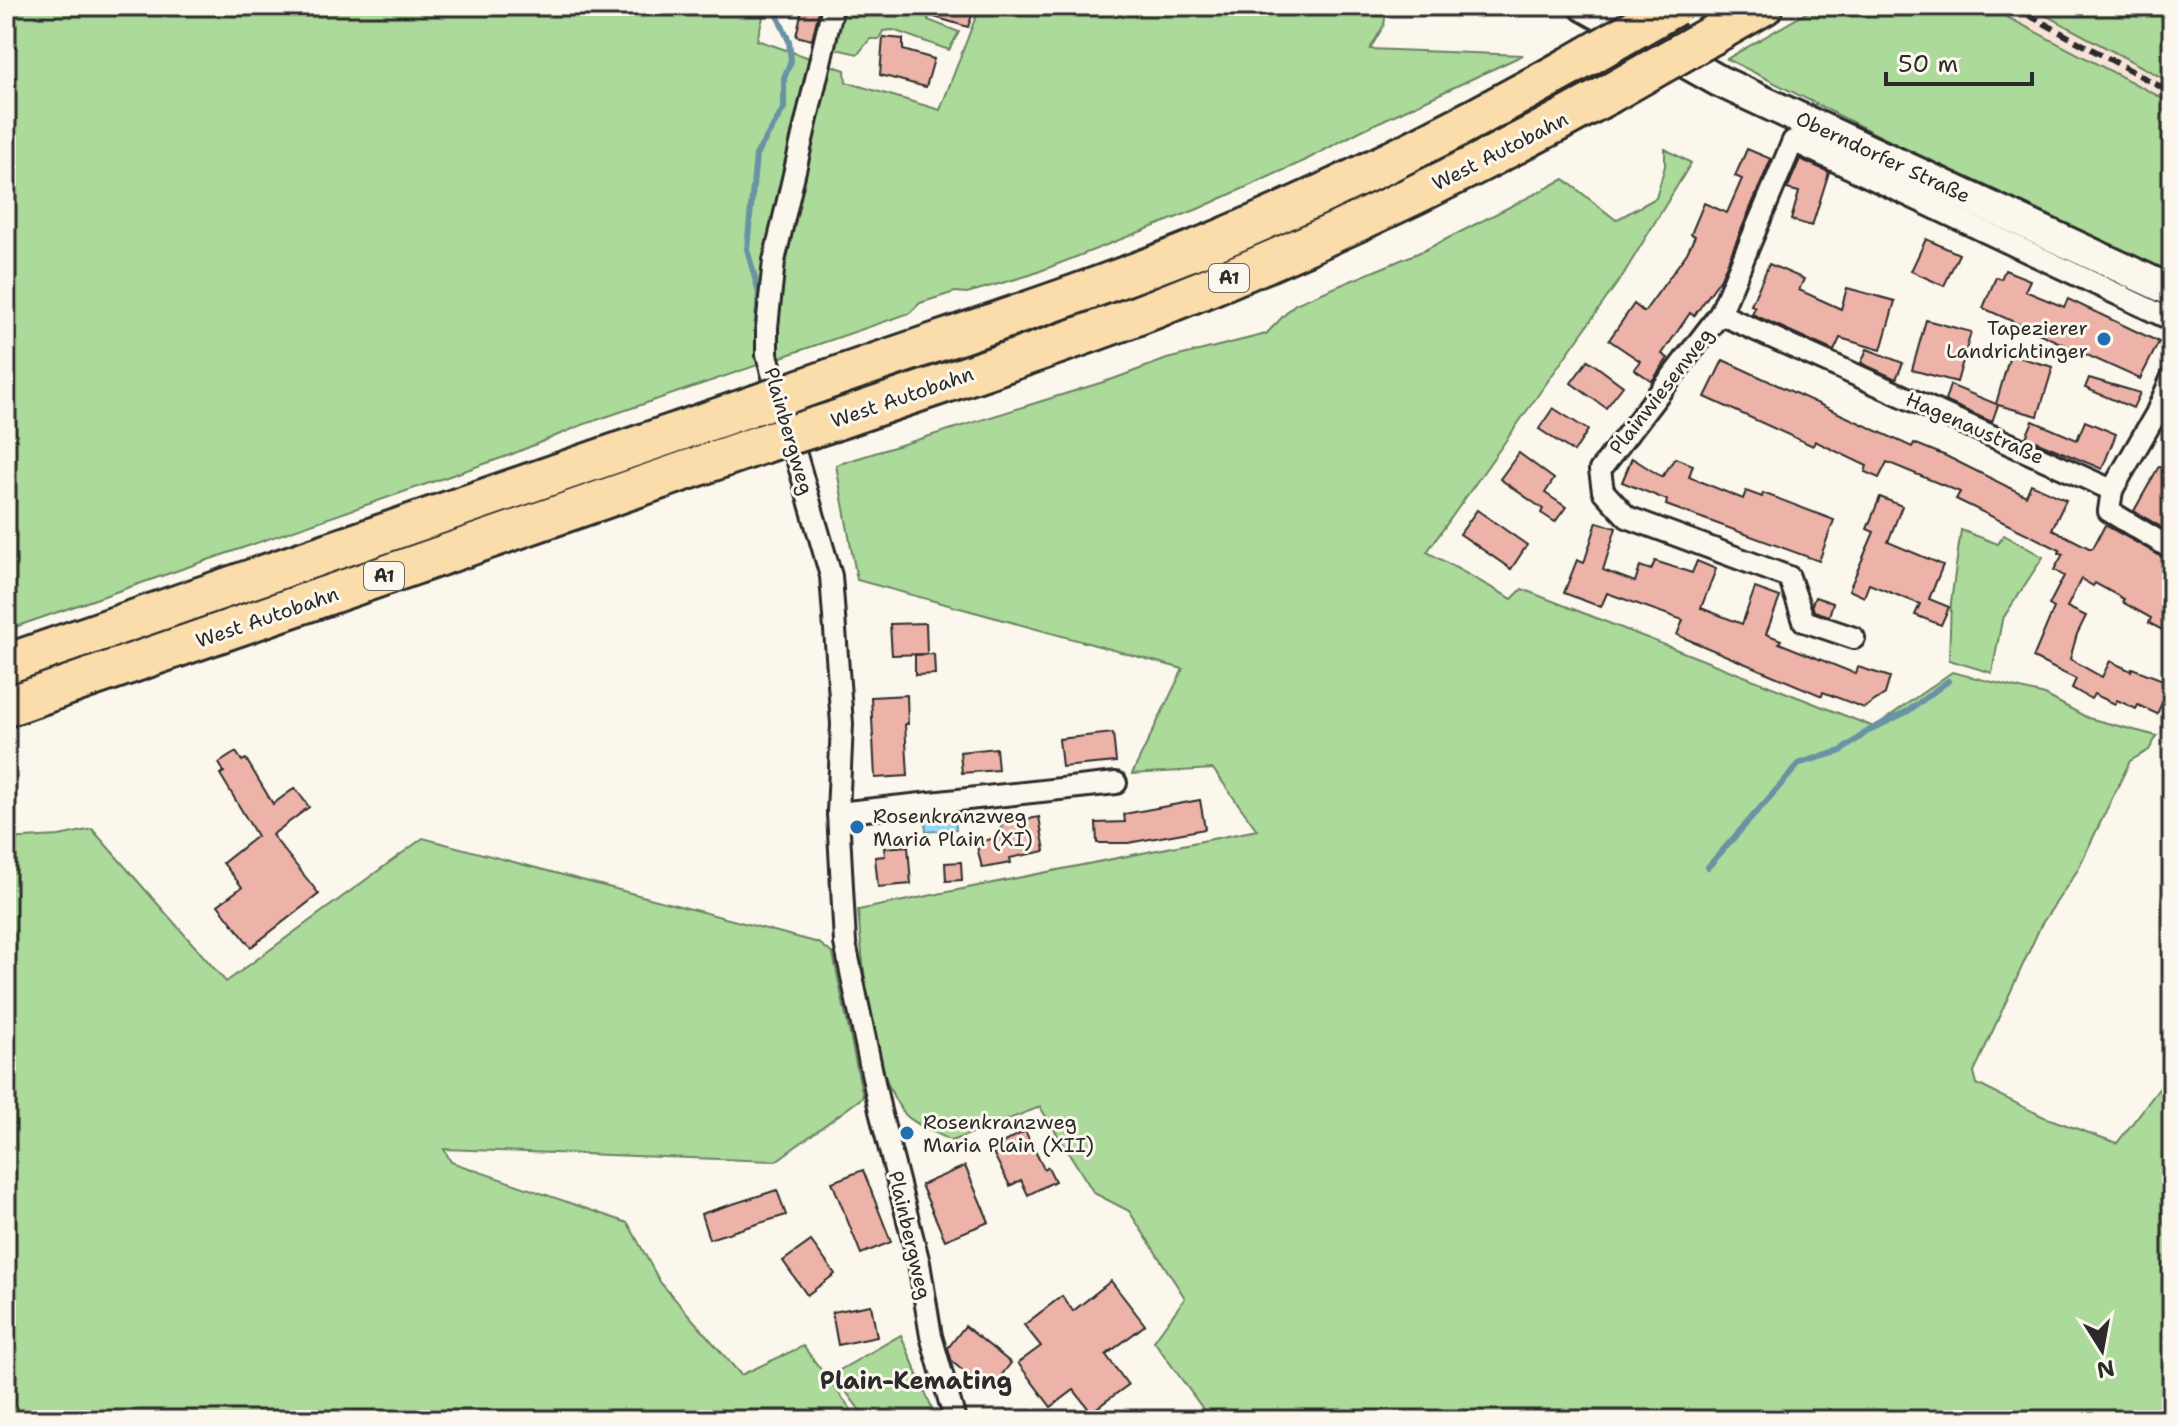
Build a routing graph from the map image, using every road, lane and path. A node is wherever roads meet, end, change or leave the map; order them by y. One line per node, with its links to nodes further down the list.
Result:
1 (833, 6): 16 (street, Plainbergweg)
2 (1675, 6): 13 (highway, West Autobahn / A1, bridge)
3 (1763, 6): 14 (highway, West Autobahn / A1, bridge)
4 (1592, 9): 6 (main road, Oberndorfer Straße)
5 (1793, 141): 7 (street, Plainwiesenweg); 8 (street, Oberndorfer Straße)
6 (2172, 291)
7 (1720, 314): 10 (street, Hagenaustraße); 12 (street, Plainwiesenweg)
8 (2172, 320)
9 (2172, 377): 10 (street)
10 (2112, 490): 11 (street)
11 (2172, 549)
12 (1854, 638)
13 (6, 664)
14 (6, 707)
15 (1116, 783): 16 (street)
16 (838, 813): 17 (street, Plainbergweg)
17 (955, 1420)

